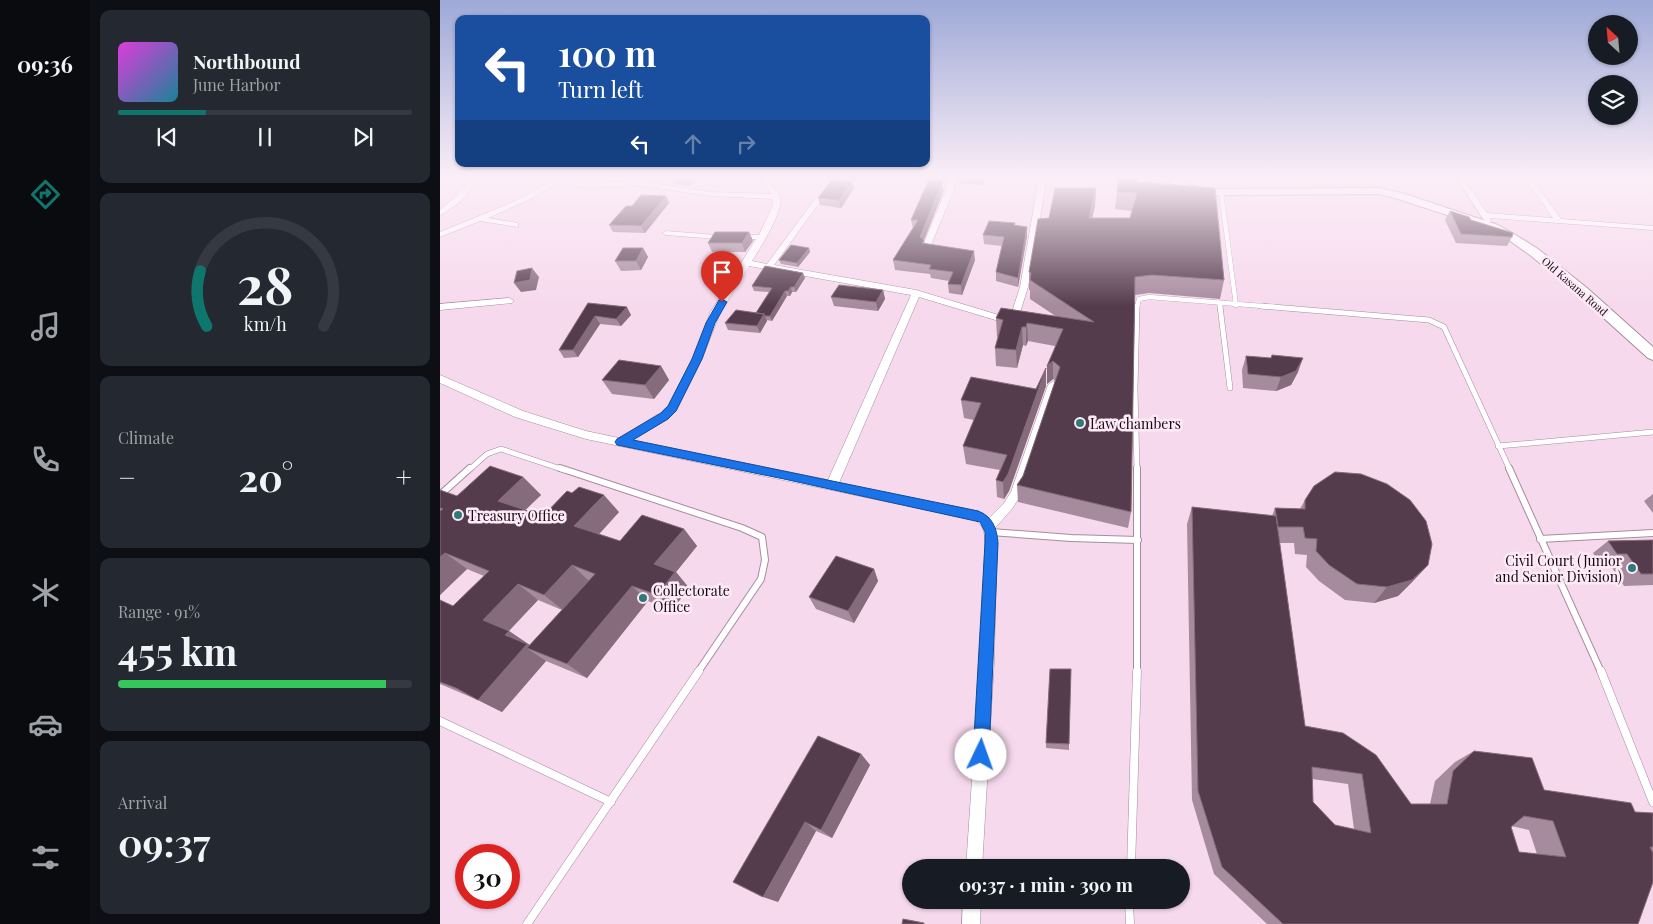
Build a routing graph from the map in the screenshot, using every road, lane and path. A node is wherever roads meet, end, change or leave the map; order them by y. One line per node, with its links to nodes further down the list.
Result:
1 (480, 219): 12 (street); 16 (street)
2 (770, 219): 17 (street)
3 (804, 219): 20 (street)
4 (937, 219): 18 (street)
5 (1036, 219): 21 (street)
6 (1225, 219): 24 (lane)
7 (1470, 219): 13 (street, Old Kasana Road)
8 (1488, 219): 13 (street)
9 (1524, 219): 11 (street)
10 (1558, 219): 11 (street)
11 (1560, 222): 14 (street)
12 (516, 225)
13 (1494, 227): 26 (street, Old Kasana Road)
14 (1653, 228)
15 (666, 233): 17 (street)
16 (440, 235)
17 (762, 237): 19 (street)
18 (927, 245)
19 (746, 263): 20 (street); 31 (street)
20 (769, 267): 21 (street)
21 (916, 293): 33 (street)
22 (509, 301): 25 (street)
23 (1220, 304): 24 (lane); 29 (lane); 38 (lane)
24 (1236, 305): 32 (lane)
25 (440, 307)
26 (1653, 355)
27 (440, 379): 31 (street)
28 (1053, 385): 35 (street)
29 (1230, 388)
30 (1653, 432): 32 (lane)
31 (621, 442): 33 (street)
32 (1498, 446): 37 (lane)
33 (832, 485): 35 (street)
34 (440, 495): 40 (lane)
35 (990, 529): 38 (lane); 42 (street)
36 (1653, 533): 37 (lane)
37 (1540, 538): 41 (lane)
38 (1138, 540): 43 (lane)
39 (440, 722): 40 (lane)
40 (611, 802): 46 (lane)
41 (1653, 802)
42 (975, 859)
43 (1130, 859)
44 (972, 909): 47 (street)
45 (1129, 909): 48 (lane)
46 (527, 924)
47 (971, 924)
48 (1130, 924)

